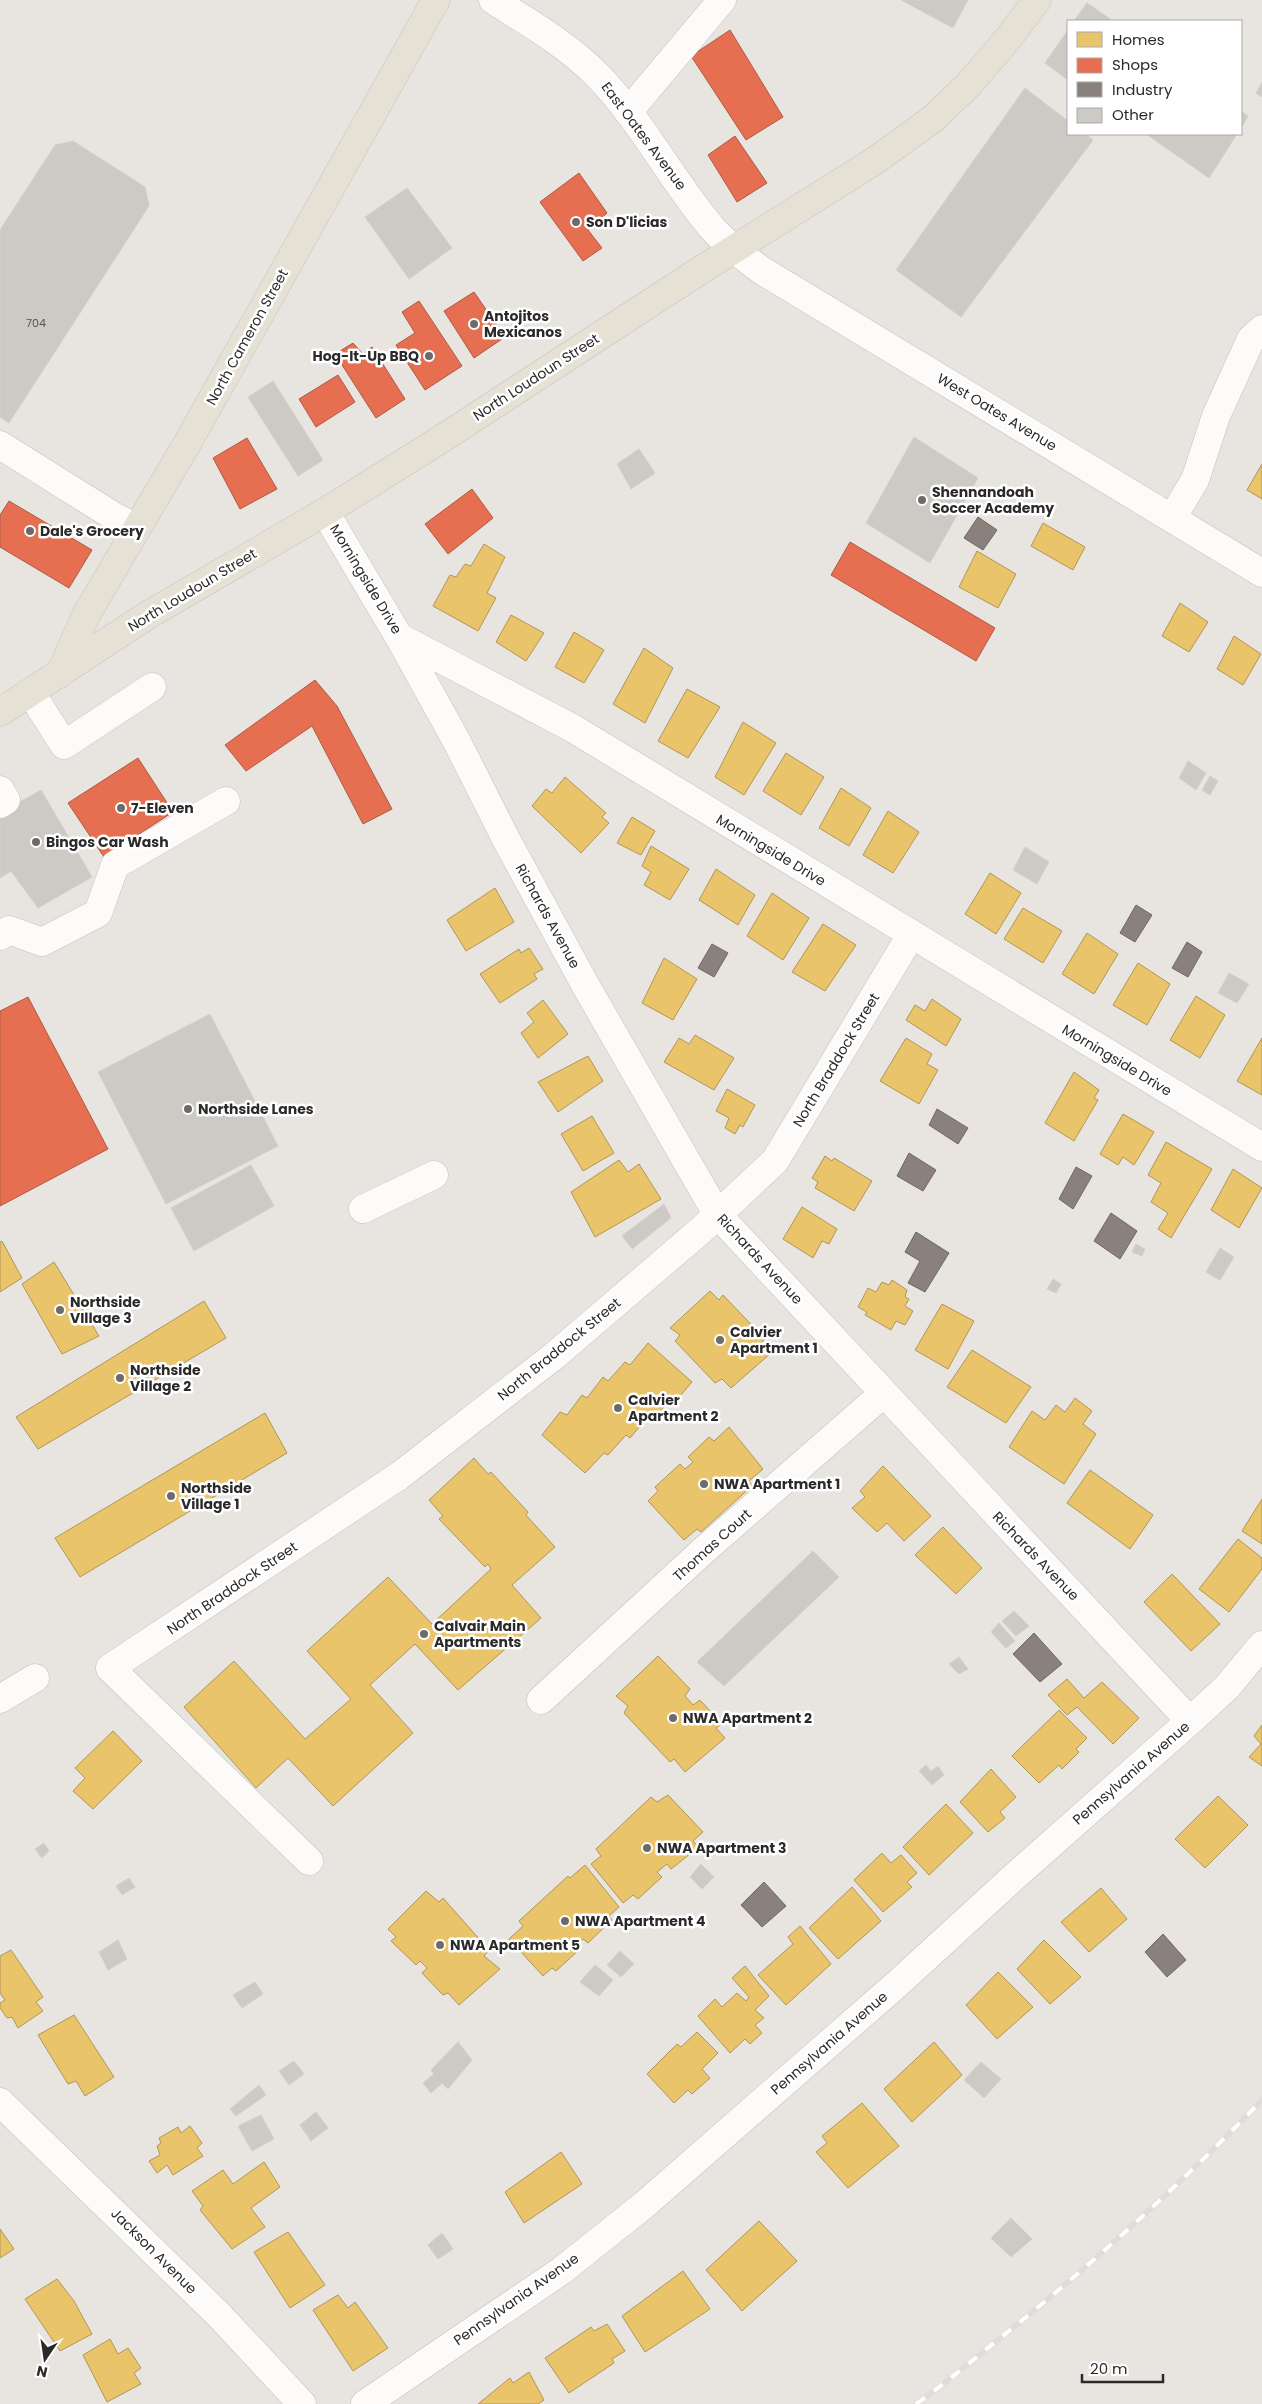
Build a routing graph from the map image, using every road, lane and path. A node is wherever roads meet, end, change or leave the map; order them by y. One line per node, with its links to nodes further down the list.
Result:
1 (436, 0): 11 (main road, North Cameron Street)
2 (493, 0): 5 (street, East Oates Avenue)
3 (722, 0): 5 (street)
4 (1037, 0): 6 (main road, North Loudoun Street)
5 (628, 112): 6 (street, East Oates Avenue)
6 (734, 249): 9 (main road, North Loudoun Street); 10 (street, West Oates Avenue)
7 (1262, 329): 10 (street)
8 (0, 445): 11 (street)
9 (325, 512): 14 (main road, North Loudoun Street); 15 (street, Morningside Drive)
10 (1172, 518): 12 (street, West Oates Avenue)
11 (137, 528): 13 (main road, North Cameron Street)
12 (1262, 573)
13 (93, 604): 14 (main road); 16 (main road, North Cameron Street)
14 (116, 636): 16 (main road, North Loudoun Street)
15 (398, 637): 24 (street, Morningside Drive); 28 (street, Richards Avenue)
16 (60, 674): 18 (main road, North Loudoun Street)
17 (152, 687): 18 (street)
18 (30, 693): 19 (main road, North Loudoun Street)
19 (0, 712)
20 (0, 790): 22 (street)
21 (226, 801): 23 (street)
22 (0, 804)
23 (3, 928)
24 (911, 935): 25 (street, Morningside Drive); 28 (street, North Braddock Street)
25 (1262, 1147)
26 (434, 1174): 27 (street)
27 (363, 1209)
28 (717, 1214): 29 (street, Richards Avenue); 35 (street, North Braddock Street)
29 (884, 1393): 33 (street, Thomas Court); 34 (street, Richards Avenue)
30 (1262, 1645): 34 (street, Pennsylvania Avenue)
31 (35, 1678): 32 (street)
32 (0, 1699)
33 (541, 1700)
34 (1190, 1721): 38 (street, Pennsylvania Avenue)
35 (309, 1861)
36 (0, 2102): 37 (street, Jackson Avenue)
37 (302, 2404)
38 (365, 2404)

